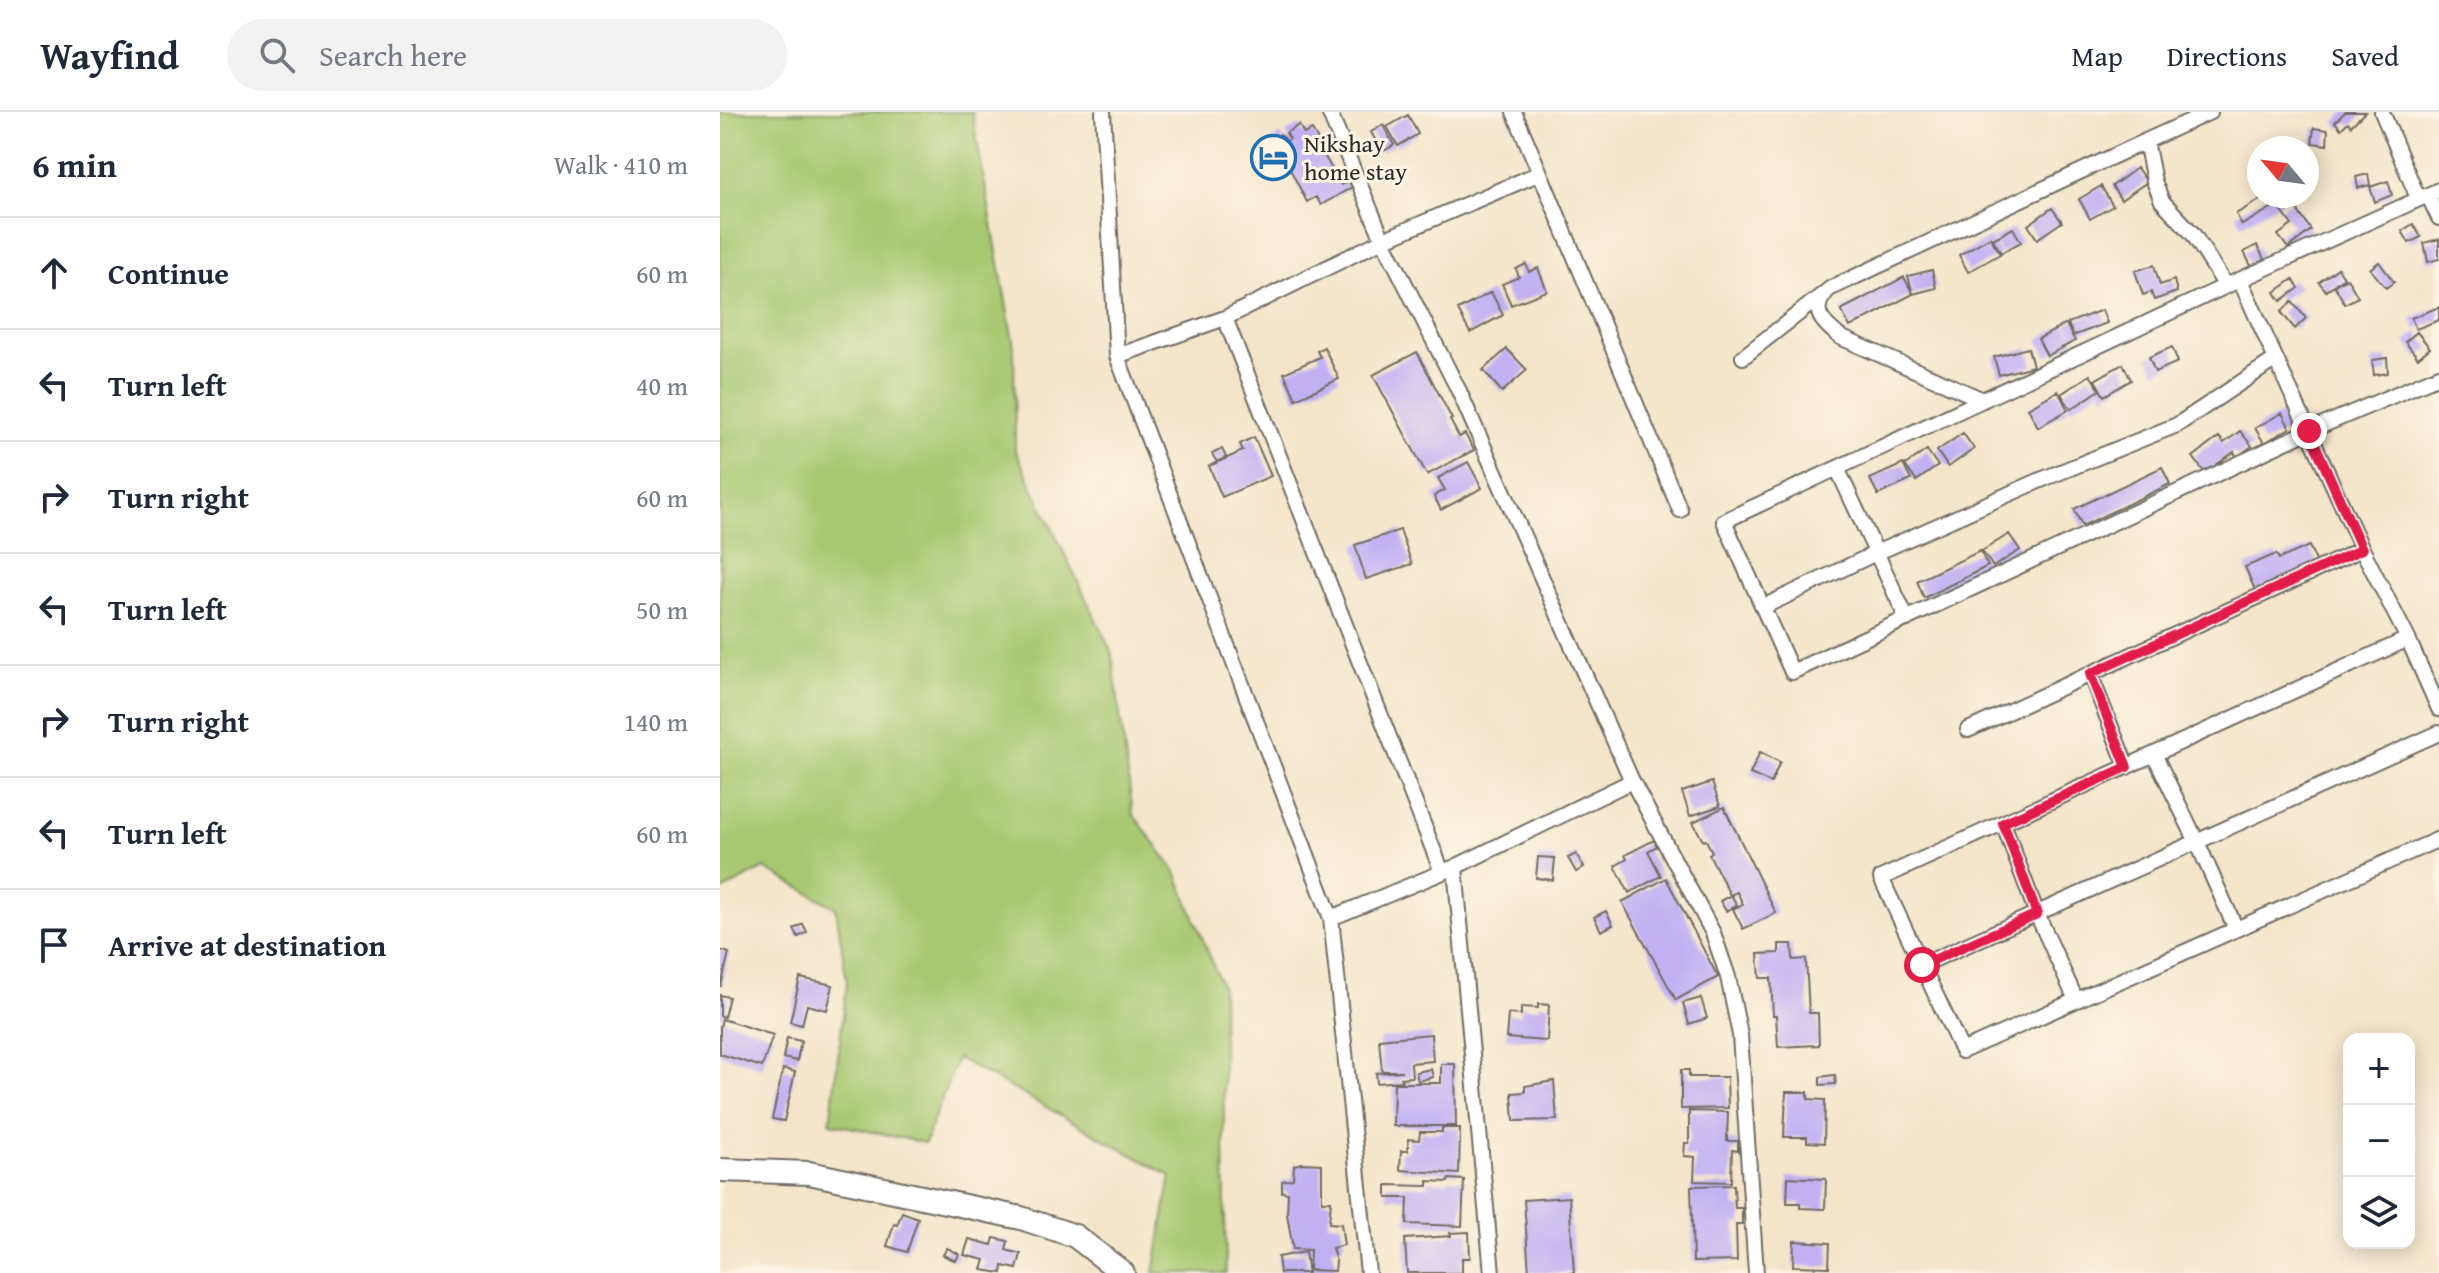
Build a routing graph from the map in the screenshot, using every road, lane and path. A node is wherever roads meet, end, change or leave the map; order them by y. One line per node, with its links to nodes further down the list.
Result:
1 (1103, 112): 14 (street)
2 (1329, 112): 10 (street)
3 (1514, 112): 7 (street)
4 (2210, 112): 6 (street)
5 (2382, 112): 8 (street)
6 (2146, 141): 11 (street); 12 (street)
7 (1540, 173): 10 (street); 21 (street)
8 (2428, 194): 9 (street); 11 (street)
9 (2439, 218)
10 (1383, 240): 13 (street); 33 (street)
11 (2233, 283): 16 (street); 18 (street)
12 (1831, 288): 15 (street); 18 (street)
13 (1225, 318): 14 (street); 37 (street)
14 (1117, 356): 39 (street)
15 (1743, 357)
16 (2276, 359): 19 (street); 23 (street)
17 (2439, 376): 19 (street)
18 (1983, 400): 20 (street)
19 (2309, 431): 22 (street); 25 (street)
20 (1837, 468): 23 (street); 24 (street)
21 (1680, 510)
22 (2362, 549): 26 (street); 27 (street)
23 (1876, 553): 24 (street); 25 (street)
24 (1763, 607): 25 (street)
25 (1907, 619)
26 (2408, 639): 28 (street); 31 (street)
27 (2090, 674): 29 (street); 32 (street)
28 (2439, 709)
29 (1968, 730)
30 (2439, 733): 36 (street)
31 (2154, 754): 32 (street); 36 (street)
32 (2127, 767): 34 (street)
33 (1632, 781): 37 (street); 47 (street)
34 (2003, 823): 38 (street); 41 (street)
35 (2439, 839): 40 (street)
36 (2197, 842): 38 (street); 40 (street)
37 (1448, 870): 39 (street); 46 (street)
38 (2037, 914): 41 (street); 42 (street)
39 (1331, 918): 45 (street)
40 (2236, 929): 42 (street)
41 (1922, 965): 42 (street)
42 (2076, 1000)
43 (720, 1170): 44 (street)
44 (1123, 1273)
45 (1368, 1273)
46 (1492, 1273)
47 (1756, 1273)

